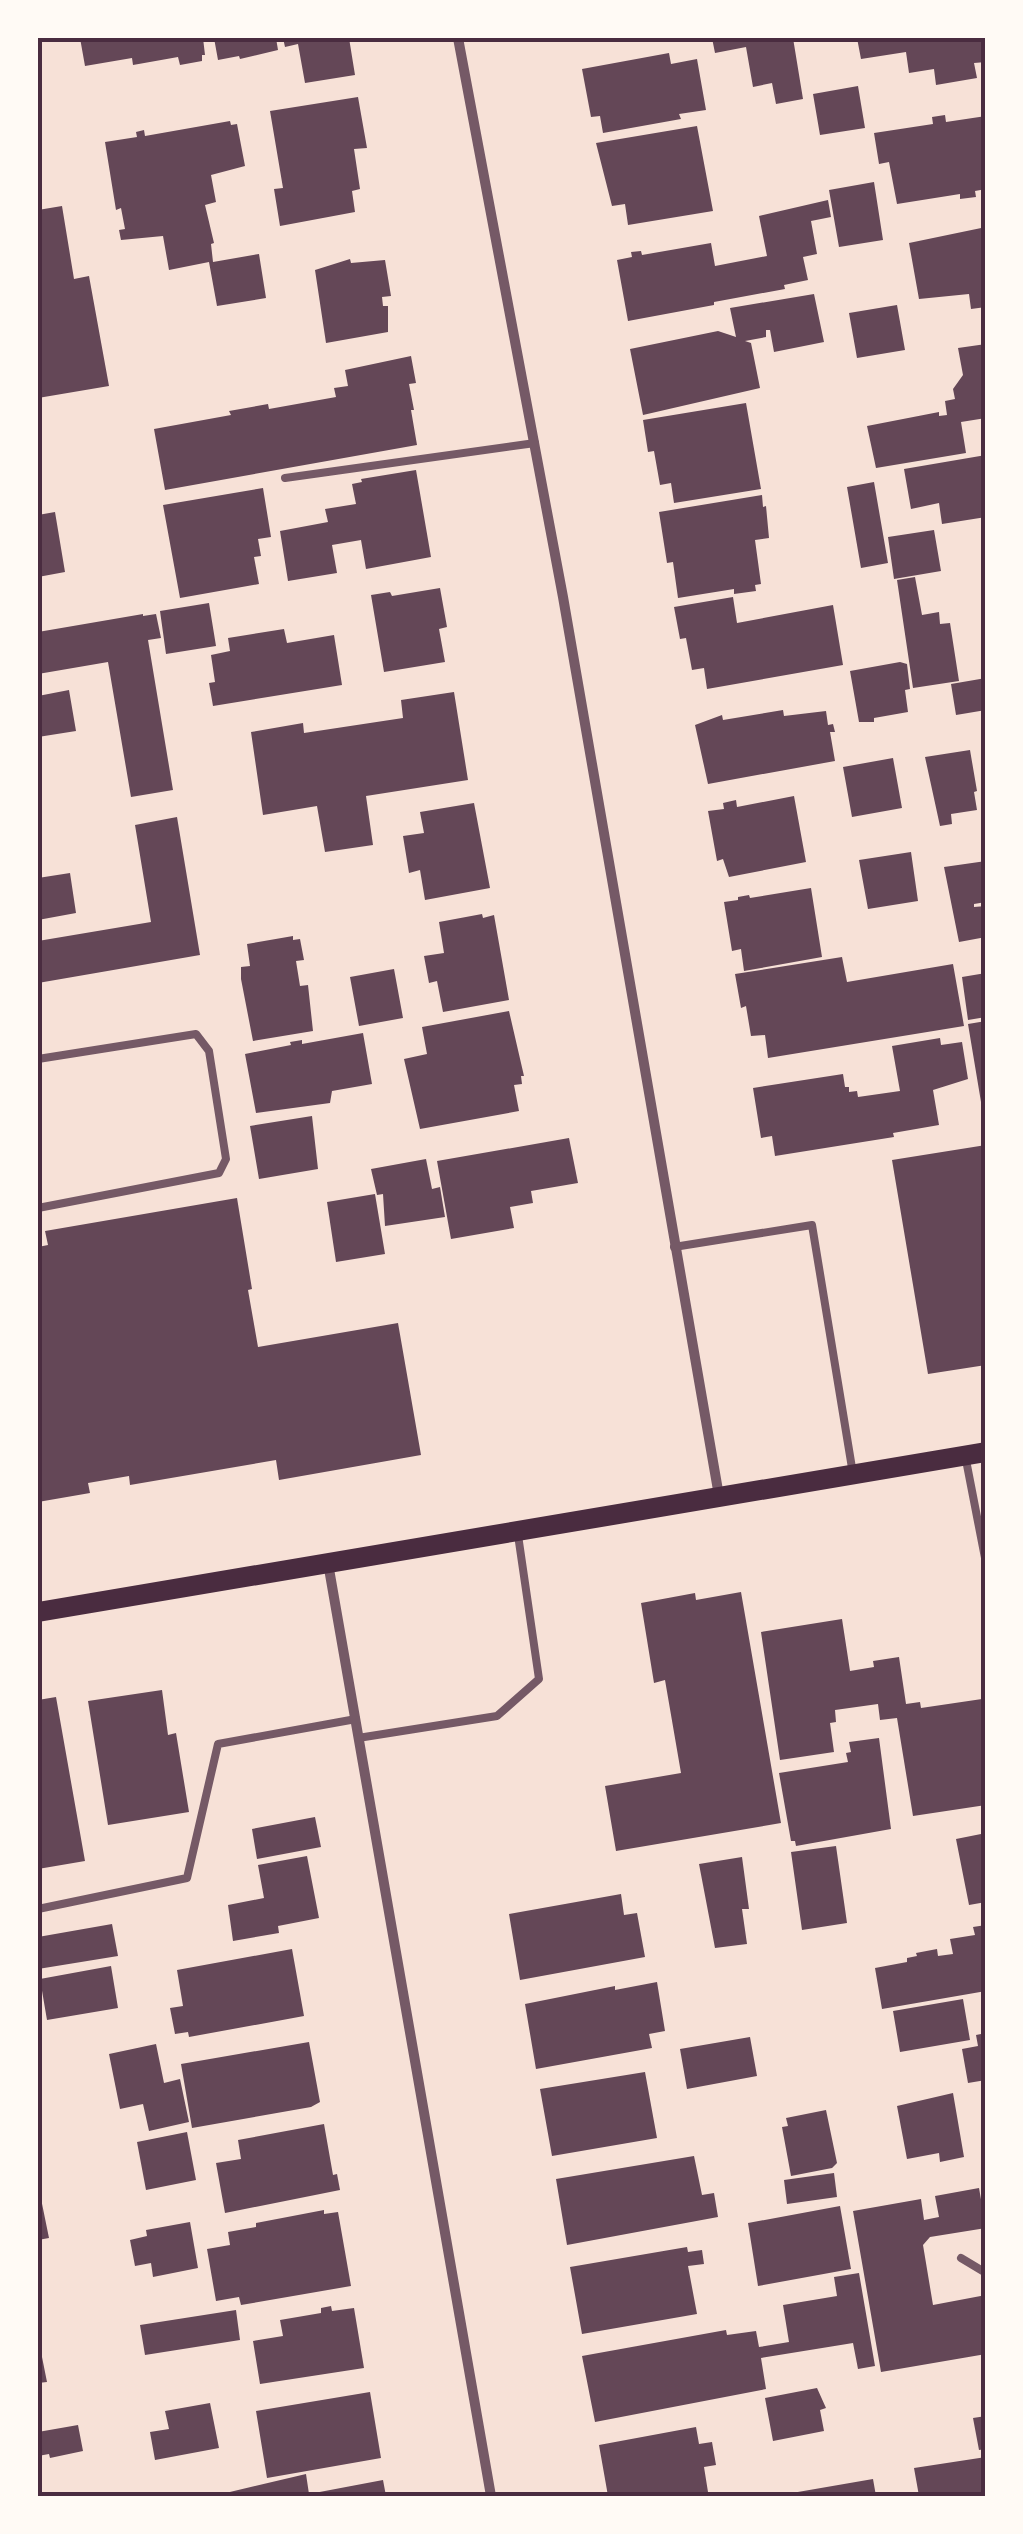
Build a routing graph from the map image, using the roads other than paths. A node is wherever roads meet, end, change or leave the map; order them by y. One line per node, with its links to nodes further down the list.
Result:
1 (458, 38): 2 (street)
2 (536, 444): 3 (lane); 6 (street)
3 (285, 478)
4 (38, 1059): 5 (lane)
5 (38, 1208)
6 (674, 1248): 8 (lane); 9 (street)
7 (975, 1454): 8 (main road); 12 (lane)
8 (854, 1474): 9 (main road)
9 (720, 1496): 10 (main road)
10 (517, 1531): 11 (main road); 15 (lane)
11 (328, 1563): 13 (main road); 14 (street)
12 (986, 1563)
13 (38, 1612)
14 (356, 1719): 15 (street); 16 (lane)
15 (358, 1738): 19 (street)
16 (38, 1909)
17 (961, 2258): 18 (lane)
18 (986, 2274)
19 (491, 2496)

